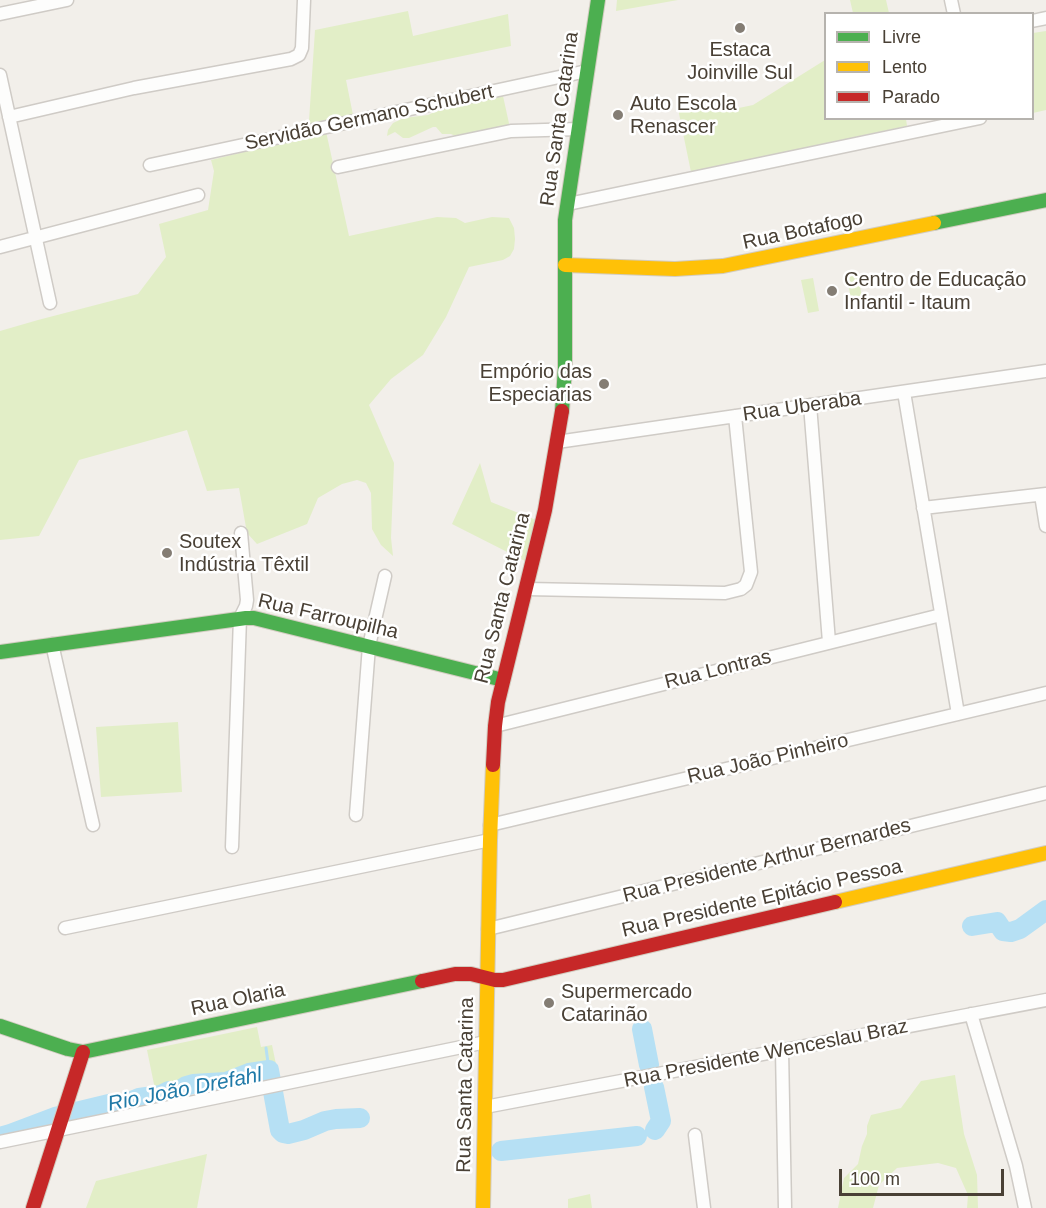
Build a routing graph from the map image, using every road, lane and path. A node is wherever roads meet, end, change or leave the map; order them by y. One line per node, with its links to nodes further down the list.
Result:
1 (67, 0): 4 (street)
2 (304, 0): 7 (street)
3 (598, 0): 5 (street, Rua Santa Catarina)
4 (0, 14)
5 (587, 71): 9 (street, Rua Santa Catarina); 10 (street, Servidão Germano Schubert)
6 (0, 75): 7 (street)
7 (9, 117): 15 (street)
8 (970, 120): 14 (street)
9 (579, 129): 11 (street); 14 (street, Rua Santa Catarina)
10 (150, 165)
11 (338, 167)
12 (198, 195): 15 (street)
13 (1046, 200): 17 (street, Rua Botafogo)
14 (568, 204): 17 (street, Rua Santa Catarina)
15 (36, 238): 16 (street); 18 (street)
16 (0, 247)
17 (565, 265): 23 (street, Rua Santa Catarina)
18 (50, 303)
19 (1046, 371): 20 (street, Rua Uberaba)
20 (904, 392): 21 (street, Rua Uberaba); 25 (street)
21 (810, 405): 22 (street, Rua Uberaba); 32 (street)
22 (735, 416): 23 (street, Rua Uberaba); 29 (street)
23 (557, 442): 29 (street, Rua Santa Catarina)
24 (1043, 494): 25 (street); 26 (street)
25 (923, 508): 30 (street)
26 (1046, 526)
27 (241, 533): 31 (street)
28 (385, 576): 34 (street)
29 (527, 589): 36 (street, Rua Santa Catarina)
30 (941, 615): 32 (street, Rua Lontras); 38 (street)
31 (240, 618): 33 (street, Rua Farroupilha); 34 (street, Rua Farroupilha); 45 (street)
32 (829, 642): 39 (street, Rua Lontras)
33 (52, 644): 35 (street, Rua Farroupilha); 42 (street)
34 (369, 646): 36 (street, Rua Farroupilha); 41 (street)
35 (0, 652)
36 (503, 680): 39 (street, Rua Santa Catarina)
37 (1046, 693): 38 (street, Rua João Pinheiro)
38 (958, 714): 43 (street, Rua João Pinheiro)
39 (495, 726): 43 (street, Rua Santa Catarina)
40 (1046, 794): 48 (street, Rua Presidente Arthur Bernardes)
41 (356, 815)
42 (93, 825)
43 (490, 825): 44 (street, Rua Santa Catarina)
44 (490, 840): 47 (street); 48 (street, Rua Santa Catarina)
45 (232, 847)
46 (1046, 853): 49 (street, Rua Presidente Epitácio Pessoa)
47 (65, 928)
48 (488, 929): 49 (street, Rua Santa Catarina)
49 (487, 978): 53 (street, Rua Santa Catarina); 55 (street, Rua Olaria)
50 (1046, 1000): 51 (street, Rua Presidente Wenceslau Braz)
51 (971, 1014): 54 (street, Rua Presidente Wenceslau Braz); 64 (street)
52 (0, 1026): 55 (street, Rua Olaria)
53 (486, 1042): 56 (street, Rua Santa Catarina); 57 (street)
54 (782, 1050): 56 (street, Rua Presidente Wenceslau Braz); 63 (street)
55 (83, 1052): 57 (street)
56 (485, 1107): 61 (street, Rua Santa Catarina)
57 (62, 1119): 59 (street); 60 (street)
58 (695, 1136): 62 (street)
59 (0, 1142)
60 (33, 1208)
61 (483, 1208)
62 (704, 1208)
63 (785, 1208)
64 (1025, 1208)

